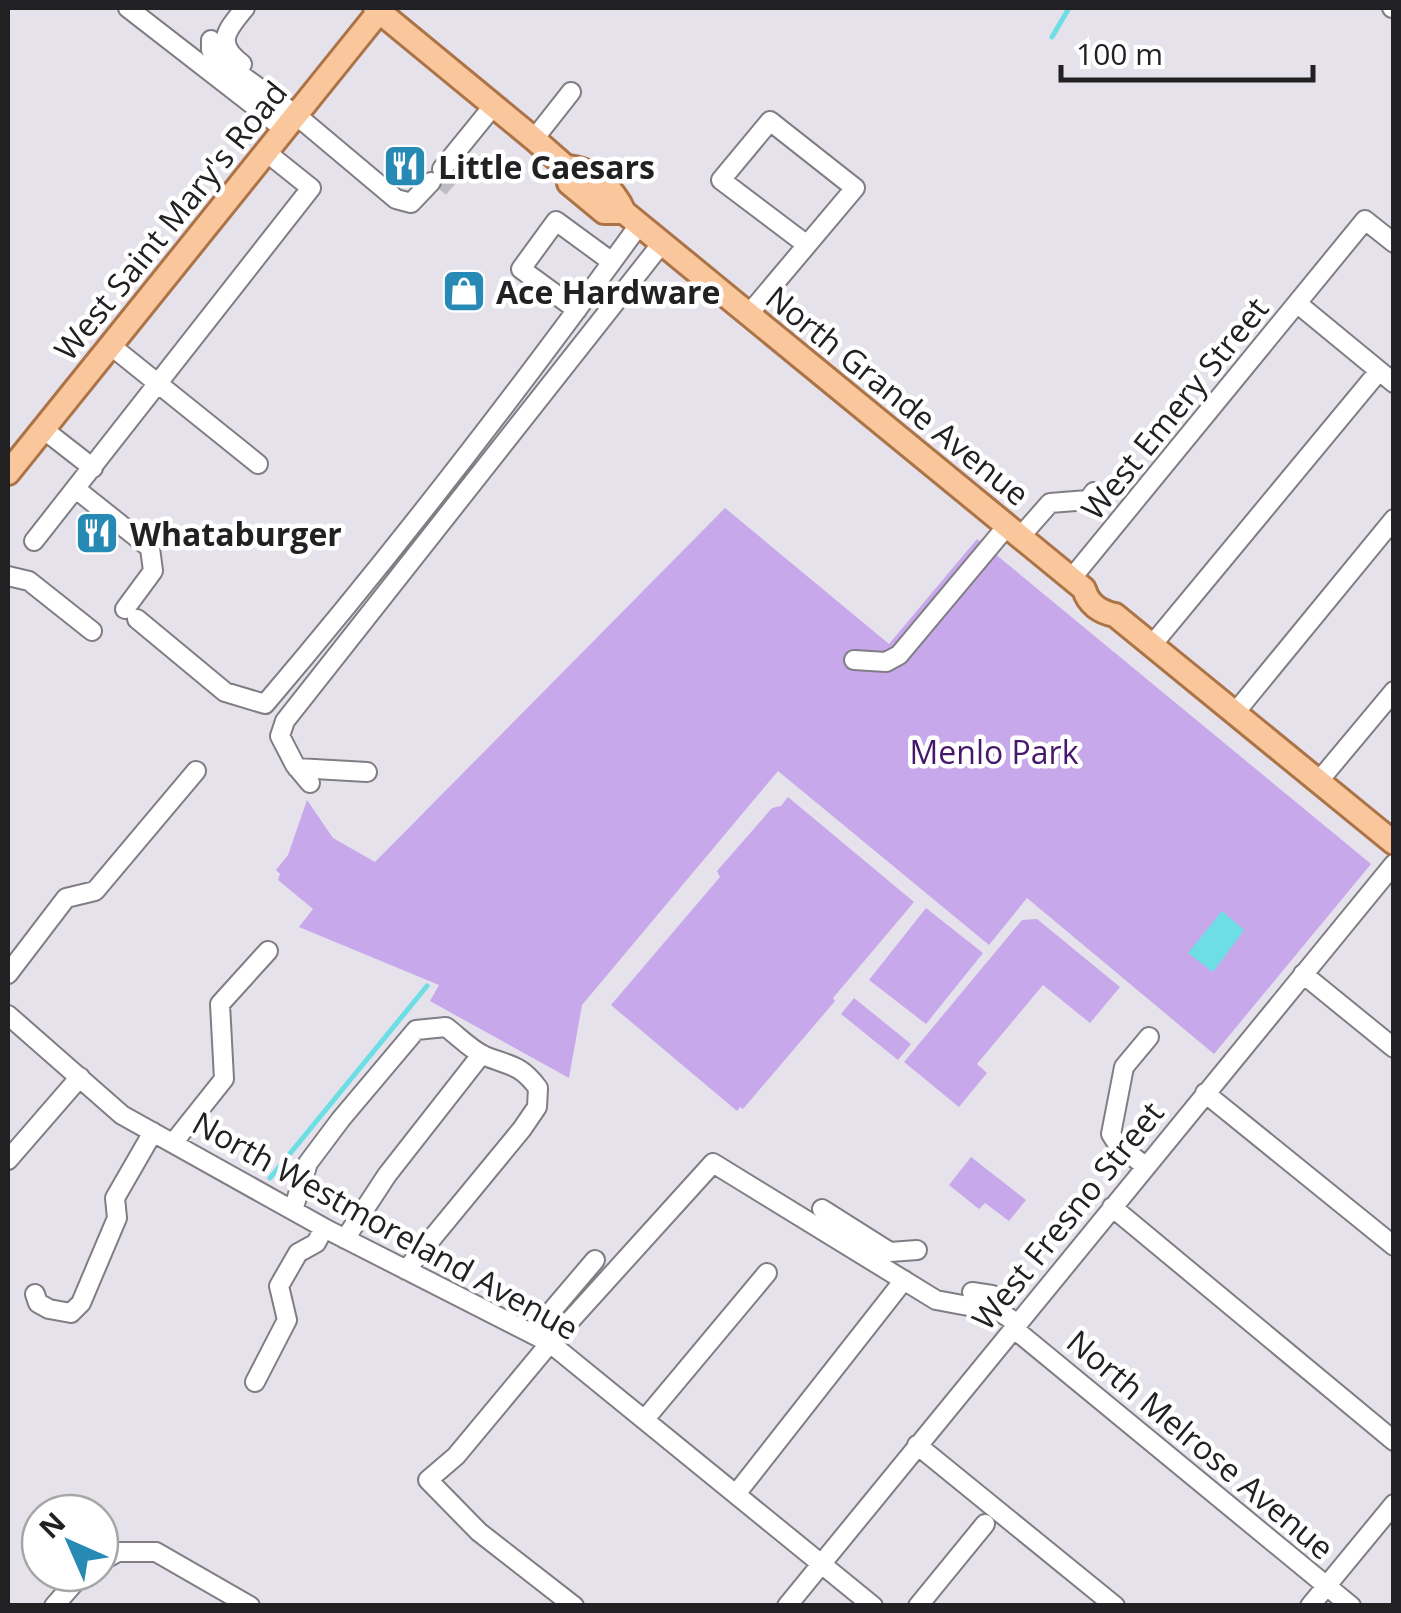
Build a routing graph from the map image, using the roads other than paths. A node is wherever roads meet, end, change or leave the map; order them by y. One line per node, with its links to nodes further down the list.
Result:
1 (128, 8): 8 (street)
2 (245, 8): 6 (street)
3 (379, 9): 7 (main road, North Grande Avenue); 8 (main road, West Saint Mary's Road)
4 (210, 40): 6 (street)
5 (571, 92): 9 (street)
6 (267, 94): 8 (street)
7 (494, 105): 8 (street); 9 (main road, North Grande Avenue)
8 (290, 122): 10 (main road, West Saint Mary's Road)
9 (534, 139): 11 (main road, North Grande Avenue)
10 (266, 152): 19 (main road, West Saint Mary's Road); 21 (street)
11 (631, 218): 12 (main road, North Grande Avenue); 15 (street)
12 (662, 243): 18 (main road, North Grande Avenue); 38 (street)
13 (1394, 244): 16 (street, West Emery Street)
14 (807, 245): 14 (street); 18 (street)
15 (612, 262): 17 (street); 17 (street)
16 (1298, 304): 20 (street); 32 (street, West Emery Street)
17 (577, 310): 26 (street)
18 (748, 315): 29 (main road, North Grande Avenue)
19 (110, 345): 21 (street); 22 (main road, West Saint Mary's Road)
20 (1386, 378): 34 (street)
21 (160, 383): 23 (street); 24 (street)
22 (42, 429): 24 (street); 25 (main road, West Saint Mary's Road)
23 (258, 464)
24 (93, 468): 26 (street)
25 (8, 473)
26 (76, 490): 30 (street)
27 (1094, 492): 29 (street)
28 (1394, 519): 37 (street)
29 (1013, 532): 32 (main road, North Grande Avenue); 35 (street)
30 (34, 541)
31 (12, 577): 33 (street)
32 (1078, 584): 34 (main road, North Grande Avenue)
33 (92, 630)
34 (1152, 646): 37 (main road, North Grande Avenue)
35 (854, 660)
36 (1394, 691): 41 (street)
37 (1234, 714): 41 (main road, North Grande Avenue)
38 (297, 768): 40 (street); 42 (street)
39 (196, 771): 46 (street)
40 (367, 772)
41 (1318, 782): 43 (main road, North Grande Avenue)
42 (310, 783)
43 (1394, 844)
44 (1394, 864): 47 (street, West Fresno Street)
45 (268, 951): 55 (street)
46 (8, 974)
47 (1303, 974): 50 (street); 53 (street, West Fresno Street)
48 (8, 1015): 52 (street, North Westmoreland Avenue)
49 (1149, 1037): 57 (street)
50 (1394, 1048)
51 (482, 1054): 60 (street); 62 (street); 66 (street)
52 (80, 1077): 54 (street, North Westmoreland Avenue); 56 (street)
53 (1205, 1092): 57 (street, West Fresno Street); 63 (street)
54 (153, 1132): 55 (street, North Westmoreland Avenue); 70 (street)
55 (173, 1144): 60 (street, North Westmoreland Avenue)
56 (8, 1160)
57 (1145, 1166): 58 (street, West Fresno Street)
58 (1112, 1207): 72 (street, West Fresno Street); 77 (street)
59 (822, 1209): 64 (street)
60 (293, 1210): 61 (street, North Westmoreland Avenue)
61 (324, 1228): 62 (street, North Westmoreland Avenue); 75 (street)
62 (345, 1239): 66 (street, North Westmoreland Avenue)
63 (1394, 1246)
64 (917, 1250)
65 (595, 1260): 73 (street)
66 (406, 1270): 73 (street, North Westmoreland Avenue)
67 (767, 1273): 76 (street)
68 (904, 1280): 71 (street); 74 (street); 79 (street)
69 (972, 1292): 71 (street, North Melrose Avenue)
70 (35, 1294)
71 (1000, 1312): 72 (street, North Melrose Avenue)
72 (1015, 1325): 78 (street, West Fresno Street); 84 (street, North Melrose Avenue)
73 (532, 1334): 74 (street, North Westmoreland Avenue)
74 (550, 1343): 76 (street, North Westmoreland Avenue); 86 (street)
75 (255, 1382)
76 (645, 1419): 79 (street, North Westmoreland Avenue)
77 (1394, 1441)
78 (918, 1445): 83 (street, West Fresno Street); 90 (street)
79 (736, 1494): 83 (street, North Westmoreland Avenue)
80 (1394, 1504): 84 (street)
81 (985, 1524): 89 (street)
82 (120, 1552): 85 (street)
83 (820, 1563): 87 (street, West Fresno Street); 88 (street, North Westmoreland Avenue)
84 (1326, 1586): 91 (street); 92 (street, North Melrose Avenue)
85 (250, 1606)
86 (574, 1606)
87 (788, 1606)
88 (873, 1606)
89 (918, 1606)
90 (1116, 1606)
91 (1310, 1606)
92 (1351, 1606)

